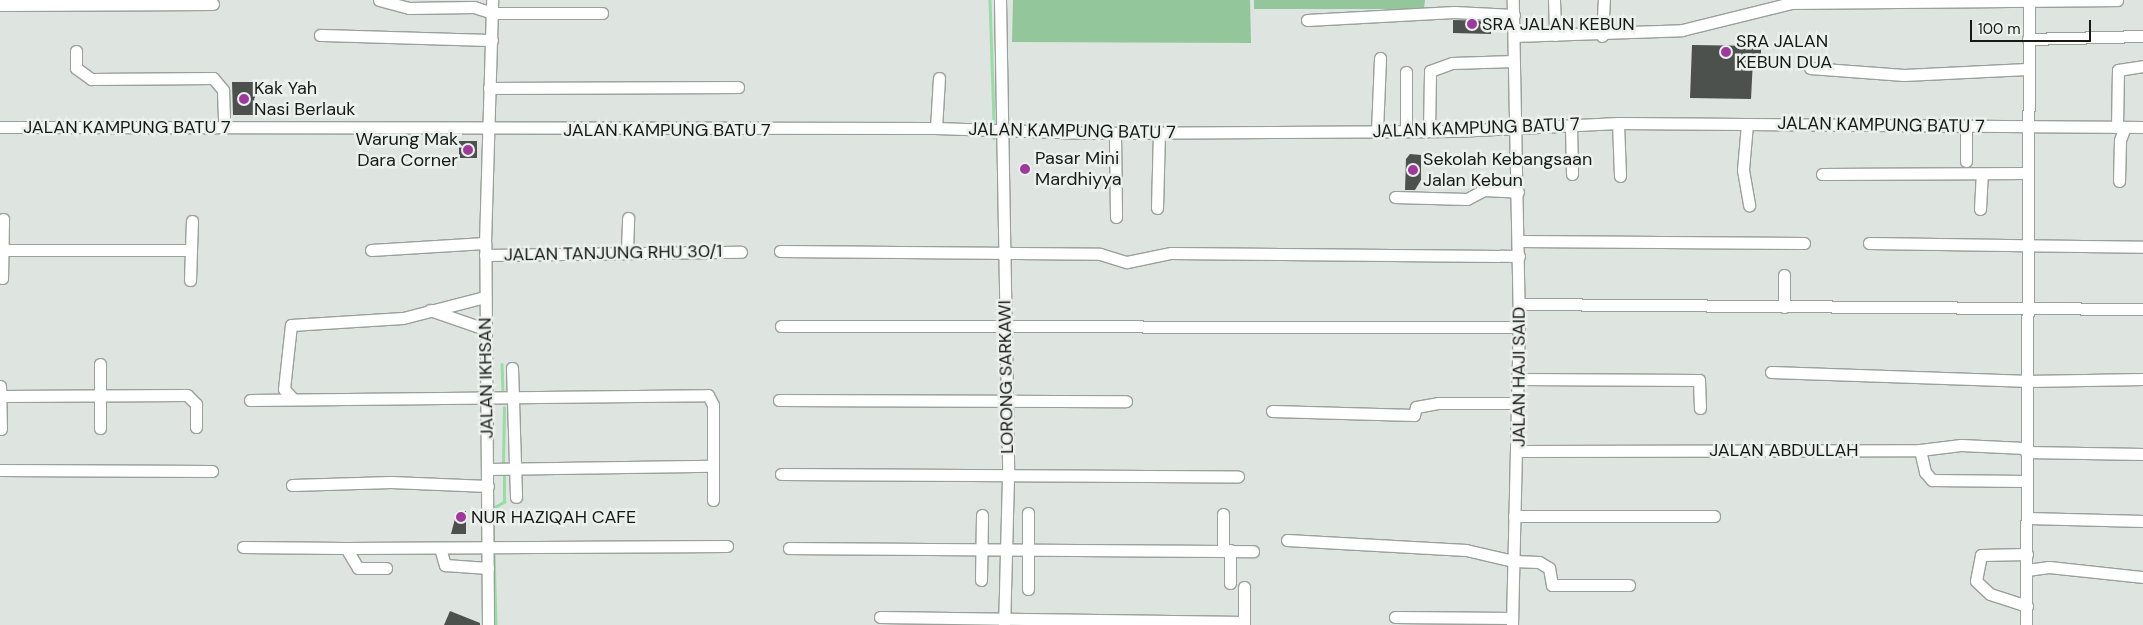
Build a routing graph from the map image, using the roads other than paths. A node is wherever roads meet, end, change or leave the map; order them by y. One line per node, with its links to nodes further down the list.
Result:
1 (380, 0): 13 (street)
2 (492, 0): 13 (street, JALAN IKHSAN)
3 (1000, 0): 44 (street, LORONG SARKAWI)
4 (1513, 0): 15 (street, JALAN HAJI SAID)
5 (1554, 0): 18 (street)
6 (1604, 0): 20 (street)
7 (2103, 0): 8 (street); 10 (street)
8 (2117, 0)
9 (194, 2): 11 (street); 12 (street)
10 (2029, 2): 20 (street); 22 (street)
11 (213, 4)
12 (0, 5)
13 (492, 13): 14 (street); 23 (street, JALAN IKHSAN)
14 (602, 13)
15 (1514, 15): 16 (street); 19 (street, JALAN HAJI SAID)
16 (1308, 20)
17 (320, 35): 23 (street)
18 (1555, 35): 19 (street); 20 (street)
19 (1514, 36): 26 (street, JALAN HAJI SAID)
20 (1602, 36)
21 (2143, 36): 22 (street)
22 (2028, 39): 29 (street)
23 (492, 40): 33 (street, JALAN IKHSAN)
24 (76, 51): 36 (street)
25 (1380, 58): 47 (street)
26 (1514, 61): 45 (street, JALAN HAJI SAID); 49 (street)
27 (2143, 66): 41 (street)
28 (1810, 68): 29 (street)
29 (2027, 69): 40 (street)
30 (1406, 72): 48 (street)
31 (939, 78): 43 (street)
32 (738, 87): 33 (street)
33 (489, 88): 46 (street, JALAN IKHSAN)
34 (1618, 123): 35 (street, JALAN KAMPUNG BATU 7); 37 (street, JALAN KAMPUNG BATU 7); 57 (street)
35 (1747, 124): 39 (street, JALAN KAMPUNG BATU 7); 61 (street)
36 (224, 126): 38 (street, JALAN KAMPUNG BATU 7); 46 (street, JALAN KAMPUNG BATU 7)
37 (1571, 126): 45 (street, JALAN KAMPUNG BATU 7); 54 (street)
38 (0, 127)
39 (1966, 127): 40 (street, JALAN KAMPUNG BATU 7); 52 (street)
40 (2027, 127): 41 (street, JALAN KAMPUNG BATU 7); 53 (street)
41 (2121, 127): 42 (street, JALAN KAMPUNG BATU 7); 58 (street)
42 (2143, 127)
43 (936, 128): 44 (street, JALAN KAMPUNG BATU 7); 46 (street, JALAN KAMPUNG BATU 7)
44 (1002, 129): 50 (street, JALAN KAMPUNG BATU 7); 80 (street, LORONG SARKAWI)
45 (1514, 129): 49 (street, JALAN KAMPUNG BATU 7); 59 (street, JALAN HAJI SAID)
46 (487, 130): 73 (street, JALAN IKHSAN)
47 (1377, 131): 48 (street, JALAN KAMPUNG BATU 7); 51 (street, JALAN KAMPUNG BATU 7)
48 (1406, 131): 49 (street, JALAN KAMPUNG BATU 7)
49 (1429, 131)
50 (1115, 133): 51 (street, JALAN KAMPUNG BATU 7); 64 (street)
51 (1159, 133): 62 (street)
52 (1966, 161)
53 (2028, 173): 56 (street); 71 (street)
54 (1572, 174)
55 (1822, 174): 56 (street)
56 (1982, 175): 63 (street)
57 (1620, 176)
58 (2119, 181)
59 (1518, 192): 60 (street); 68 (street, JALAN HAJI SAID)
60 (1395, 197)
61 (1749, 205)
62 (1157, 208)
63 (1980, 209)
64 (1116, 217)
65 (628, 218): 77 (street)
66 (3, 219): 74 (street)
67 (192, 221): 75 (street)
68 (1519, 241): 69 (street); 81 (street, JALAN HAJI SAID)
69 (1804, 243)
70 (1869, 243): 71 (street)
71 (2027, 246): 72 (street); 90 (street)
72 (2143, 247)
73 (485, 249): 76 (street, JALAN TANJUNG RHU 30/1); 77 (street, JALAN TANJUNG RHU 30/1); 85 (street, JALAN IKHSAN)
74 (1, 250): 75 (street); 83 (street)
75 (191, 250): 84 (street)
76 (371, 250)
77 (627, 251): 79 (street, JALAN TANJUNG RHU 30/1)
78 (780, 251): 80 (street)
79 (741, 252)
80 (1002, 252): 81 (street); 93 (street, LORONG SARKAWI)
81 (1519, 256): 86 (street, JALAN HAJI SAID)
82 (1784, 276): 87 (street)
83 (2, 278)
84 (190, 280)
85 (485, 297): 89 (street); 94 (street, JALAN IKHSAN)
86 (1519, 304): 87 (street); 92 (street, JALAN HAJI SAID)
87 (1784, 308): 90 (street)
88 (2143, 309): 90 (street)
89 (430, 310): 94 (street); 106 (street)
90 (2026, 310): 100 (street)
91 (781, 326): 93 (street)
92 (1519, 327): 93 (street); 98 (street, JALAN HAJI SAID)
93 (1006, 328): 110 (street, LORONG SARKAWI)
94 (485, 329): 104 (street, JALAN IKHSAN)
95 (100, 364): 102 (street)
96 (512, 368): 105 (street)
97 (1771, 372): 100 (street)
98 (1518, 379): 111 (street, JALAN HAJI SAID); 112 (street)
99 (2143, 379): 100 (street)
100 (2027, 381): 118 (street)
101 (0, 386): 103 (street)
102 (100, 395): 103 (street); 114 (street); 115 (street)
103 (0, 396): 116 (street)
104 (484, 396): 105 (street); 106 (street); 122 (street, JALAN IKHSAN)
105 (512, 396): 121 (street); 123 (street)
106 (292, 399): 107 (street)
107 (250, 400)
108 (779, 400): 110 (street)
109 (1126, 401): 110 (street)
110 (1007, 402): 128 (street, LORONG SARKAWI)
111 (1518, 403): 113 (street); 119 (street, JALAN HAJI SAID)
112 (1700, 408)
113 (1272, 411)
114 (196, 427)
115 (100, 428)
116 (1, 429)
117 (1920, 450): 118 (street, JALAN ABDULLAH); 119 (street, JALAN ABDULLAH); 129 (street)
118 (2026, 450): 120 (street, JALAN ABDULLAH); 129 (street)
119 (1519, 451): 137 (street, JALAN HAJI SAID)
120 (2143, 454)
121 (713, 466): 123 (street); 133 (street)
122 (488, 469): 123 (street); 131 (street, JALAN IKHSAN)
123 (512, 469): 132 (street)
124 (0, 470): 125 (street)
125 (212, 471)
126 (781, 474): 128 (street)
127 (1238, 476): 128 (street)
128 (1008, 477): 149 (street, LORONG SARKAWI)
129 (2026, 481): 139 (street)
130 (292, 485): 131 (street)
131 (488, 486): 144 (street, JALAN IKHSAN)
132 (516, 497)
133 (714, 500)
134 (1028, 513): 150 (street)
135 (1223, 514): 151 (street)
136 (982, 515): 148 (street)
137 (1514, 516): 138 (street); 154 (street, JALAN HAJI SAID)
138 (1714, 516)
139 (2028, 518): 140 (street); 153 (street)
140 (2143, 521)
141 (1287, 540): 154 (street)
142 (727, 546): 144 (street)
143 (243, 547): 145 (street)
144 (492, 547): 146 (street); 156 (street, JALAN IKHSAN)
145 (346, 548): 146 (street); 155 (street)
146 (440, 548): 156 (street)
147 (789, 548): 148 (street)
148 (981, 549): 149 (street); 159 (street)
149 (1006, 549): 150 (street); 168 (street, LORONG SARKAWI)
150 (1028, 549): 151 (street); 163 (street)
151 (1227, 550): 152 (street); 160 (street)
152 (1253, 550)
153 (2027, 554): 157 (street); 164 (street)
154 (1513, 561): 161 (street); 167 (street, JALAN HAJI SAID)
155 (386, 568)
156 (488, 568): 171 (street, JALAN IKHSAN)
157 (2027, 570): 158 (street); 164 (street)
158 (2143, 577)
159 (981, 580)
160 (1230, 583)
161 (1629, 585)
162 (1244, 587): 170 (street)
163 (1028, 588)
164 (2027, 606): 172 (street)
165 (880, 617): 168 (street)
166 (1395, 617): 167 (street)
167 (1512, 621)
168 (1005, 623): 169 (street)
169 (1028, 623): 170 (street)
170 (1244, 624)
171 (488, 625)
172 (2026, 625)

